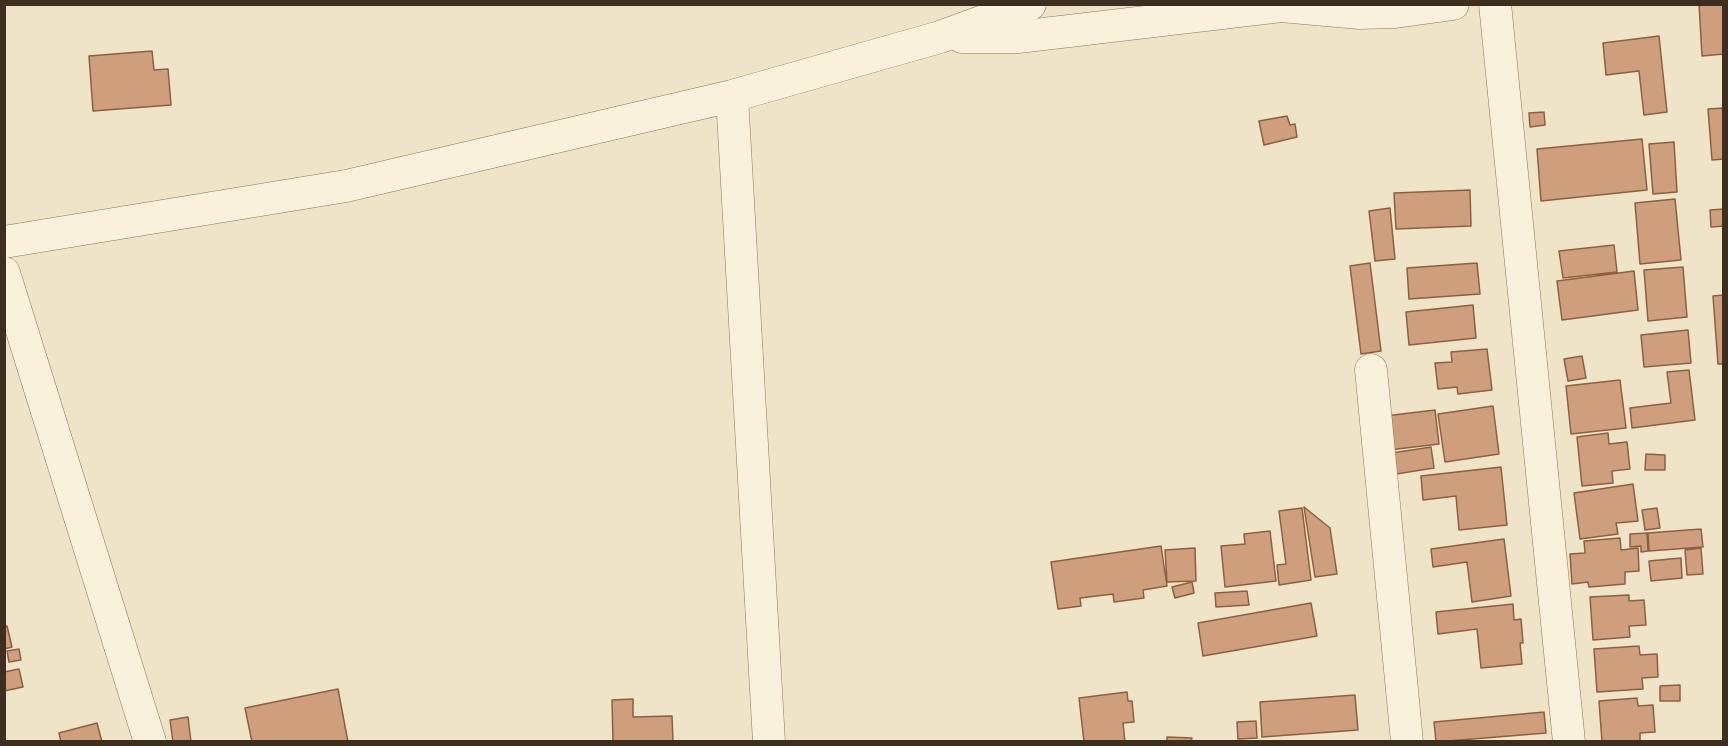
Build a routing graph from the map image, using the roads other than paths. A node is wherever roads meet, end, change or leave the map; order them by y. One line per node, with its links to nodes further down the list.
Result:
1 (1030, 4): 5 (street)
2 (1454, 4): 4 (street)
3 (1495, 4): 14 (street)
4 (1279, 5): 5 (street)
5 (940, 37): 6 (street)
6 (732, 96): 7 (street); 12 (street)
7 (4, 242)
8 (4, 274): 10 (street); 11 (street)
9 (1371, 370): 13 (street)
10 (136, 741)
11 (150, 741)
12 (769, 741)
13 (1407, 741)
14 (1569, 741)

